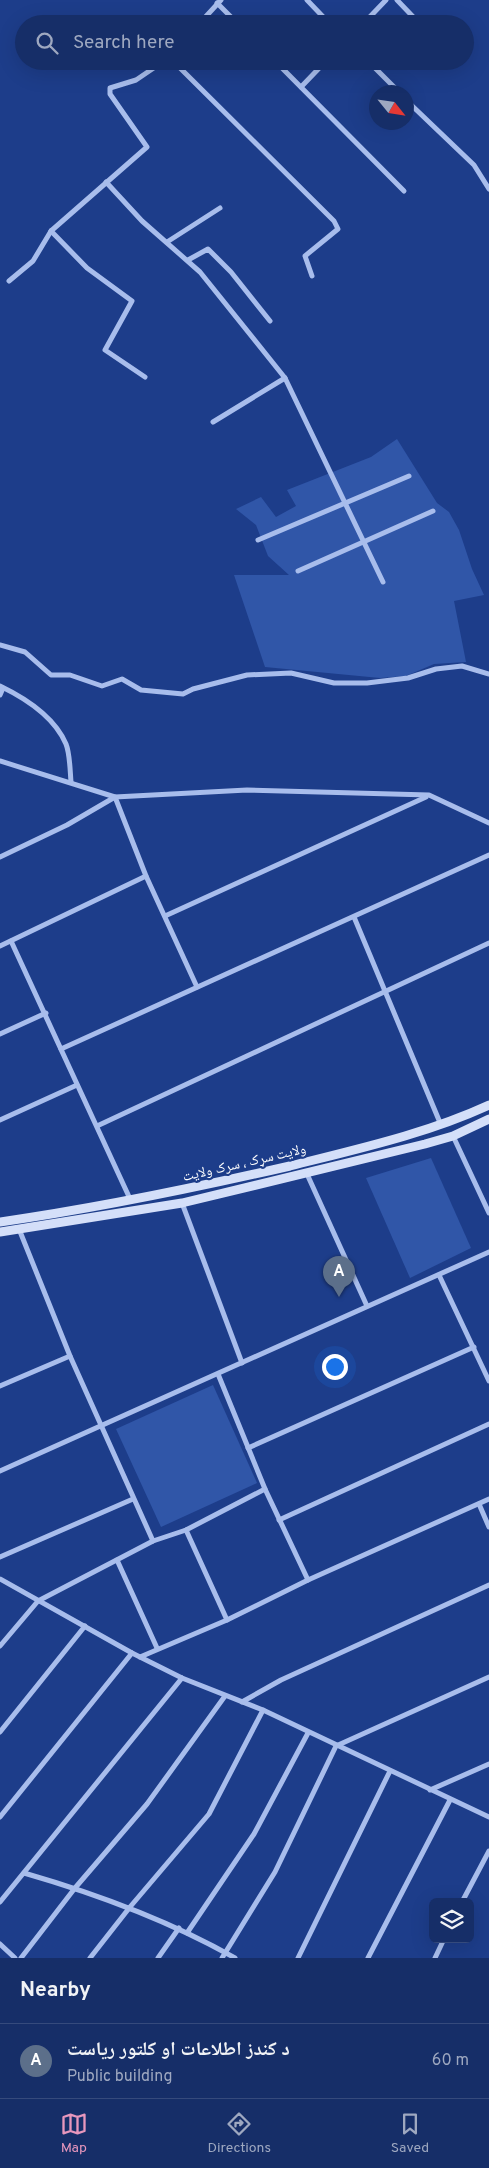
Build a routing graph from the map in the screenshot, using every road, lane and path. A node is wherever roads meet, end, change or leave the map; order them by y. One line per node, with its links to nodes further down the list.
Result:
1 (307, 0): 7 (street)
2 (386, 0): 8 (street)
3 (397, 0): 9 (street)
4 (219, 2): 5 (street); 6 (street)
5 (207, 15)
6 (230, 15)
7 (321, 15)
8 (372, 15)
9 (411, 15)
10 (151, 70): 18 (street)
11 (182, 70): 25 (street)
12 (284, 70): 16 (street)
13 (318, 70): 16 (street)
14 (377, 70): 15 (street)
15 (392, 85)
16 (301, 88): 20 (street)
17 (414, 108): 19 (street)
18 (106, 182): 22 (street); 23 (street)
19 (489, 189)
20 (404, 191)
21 (220, 208): 23 (street)
22 (51, 231): 26 (street); 28 (street)
23 (167, 242): 24 (street)
24 (188, 260): 27 (street); 29 (street)
25 (312, 276)
26 (9, 281)
27 (270, 321)
28 (145, 377)
29 (285, 378): 30 (street); 32 (street)
30 (213, 422)
31 (409, 476): 32 (street)
32 (345, 503): 34 (street); 35 (street)
33 (433, 511): 35 (street)
34 (258, 540)
35 (363, 542): 36 (street); 37 (street)
36 (298, 571)
37 (383, 582)
38 (0, 645): 39 (street)
39 (489, 674)
40 (2, 687): 41 (street); 43 (street)
41 (0, 695)
42 (2, 763): 43 (street)
43 (71, 782): 45 (street)
44 (429, 796): 45 (street); 46 (street); 50 (street)
45 (115, 797): 48 (street); 49 (street)
46 (489, 824)
47 (489, 855): 51 (street)
48 (0, 857)
49 (146, 876): 50 (street); 52 (street)
50 (165, 916): 55 (street)
51 (354, 917): 55 (street); 56 (street)
52 (11, 941): 54 (street); 57 (street)
53 (489, 943): 56 (street)
54 (0, 946)
55 (197, 987): 59 (street)
56 (385, 993): 64 (street); 65 (street)
57 (46, 1013): 58 (street); 59 (street)
58 (0, 1034)
59 (61, 1049): 60 (street)
60 (77, 1085): 63 (street); 65 (street)
61 (489, 1105): 64 (main road, ولایت سړک ، سرک ولایت)
62 (489, 1119): 66 (main road, ولایت سړک ، سرک ولایت)
63 (0, 1120)
64 (441, 1125): 68 (main road, ولایت سړک ، سرک ولایت)
65 (97, 1126): 68 (street)
66 (453, 1136): 67 (main road, ولایت سړک ، سرک ولایت); 70 (street)
67 (307, 1174): 69 (main road, ولایت سړک ، سرک ولایت); 76 (street)
68 (131, 1201): 71 (main road, ولایت سړک ، سرک ولایت)
69 (182, 1203): 72 (main road, ولایت سړک ، سرک ولایت); 79 (street)
70 (489, 1213)
71 (0, 1222)
72 (19, 1229): 73 (main road, ولایت سړک ، سرک ولایت); 78 (street)
73 (0, 1232)
74 (489, 1252): 75 (street)
75 (439, 1275): 76 (street); 77 (street)
76 (367, 1306): 79 (street)
77 (474, 1347): 81 (street); 85 (street)
78 (70, 1356): 82 (street); 84 (street)
79 (242, 1363): 80 (street)
80 (218, 1374): 84 (street); 85 (street)
81 (489, 1381)
82 (0, 1386)
83 (489, 1424): 91 (street)
84 (100, 1425): 86 (street); 88 (street)
85 (248, 1448): 87 (street)
86 (0, 1471)
87 (265, 1489): 91 (street); 93 (street)
88 (133, 1499): 94 (street); 95 (street)
89 (489, 1499): 90 (street)
90 (479, 1504): 92 (street); 98 (street)
91 (278, 1520): 98 (street)
92 (489, 1527)
93 (186, 1530): 94 (street); 101 (street)
94 (153, 1542): 96 (street)
95 (0, 1557)
96 (117, 1560): 100 (street); 104 (street)
97 (0, 1579): 100 (street)
98 (308, 1580): 101 (street)
99 (489, 1585): 110 (street)
100 (38, 1601): 102 (street); 103 (street)
101 (227, 1620): 104 (street)
102 (85, 1626): 105 (street); 112 (street)
103 (0, 1646)
104 (157, 1648): 106 (street)
105 (132, 1653): 106 (street); 119 (street)
106 (140, 1656): 108 (street)
107 (489, 1677): 114 (street)
108 (182, 1678): 109 (street); 122 (street)
109 (225, 1696): 110 (street); 123 (street)
110 (242, 1702): 111 (street)
111 (263, 1710): 113 (street); 126 (street)
112 (0, 1732)
113 (308, 1732): 114 (street); 128 (street)
114 (336, 1746): 116 (street); 131 (street)
115 (489, 1764): 117 (street)
116 (390, 1771): 117 (street); 138 (street)
117 (430, 1790): 118 (street)
118 (450, 1800): 120 (street); 139 (street)
119 (0, 1817)
120 (489, 1817)
121 (489, 1851): 124 (street)
122 (24, 1873): 123 (street); 125 (street)
123 (76, 1888): 126 (street); 133 (street)
124 (464, 1898)
125 (0, 1902)
126 (130, 1907): 127 (street); 134 (street)
127 (179, 1928): 128 (street); 135 (street)
128 (187, 1933): 131 (street)
129 (442, 1943): 140 (street)
130 (0, 1944): 132 (street)
131 (226, 1953): 136 (street); 137 (street)
132 (15, 1958)
133 (21, 1958)
134 (90, 1958)
135 (158, 1958)
136 (222, 1958)
137 (235, 1958)
138 (298, 1958)
139 (368, 1958)
140 (435, 1958)

